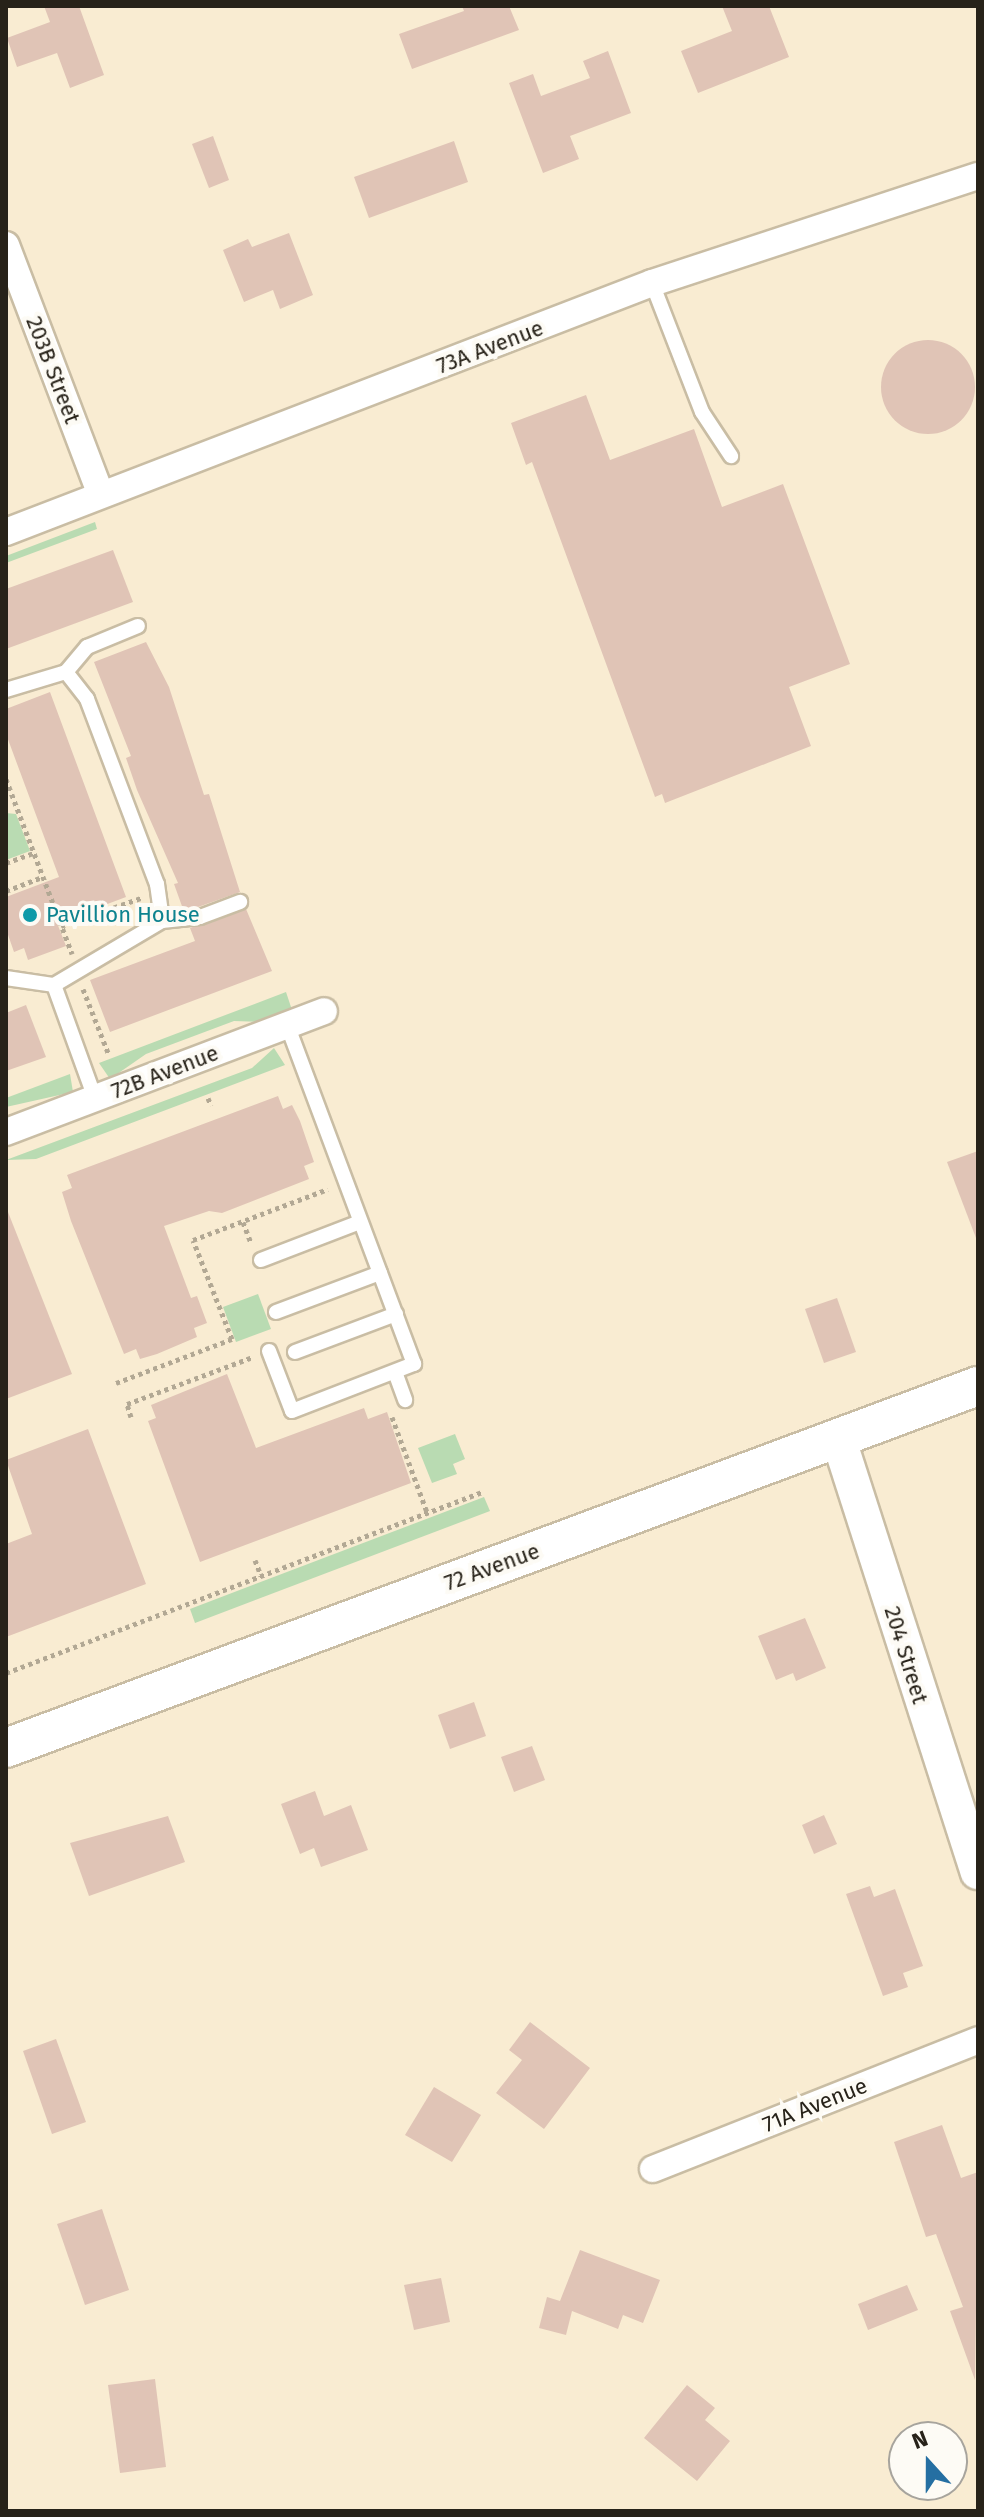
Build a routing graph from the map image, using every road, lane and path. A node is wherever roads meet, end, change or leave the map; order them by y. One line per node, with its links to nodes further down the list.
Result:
1 (978, 176): 3 (street, 73A Avenue)
2 (6, 245): 5 (street, 203B Street)
3 (652, 283): 4 (lane); 5 (street, 73A Avenue)
4 (731, 456)
5 (101, 495): 6 (street, 73A Avenue)
6 (6, 532)
7 (138, 626): 8 (lane)
8 (66, 672): 9 (lane); 19 (lane)
9 (6, 690)
10 (6, 779): 12 (path)
11 (6, 810): 12 (path)
12 (18, 810): 13 (path)
13 (34, 853): 14 (path); 15 (path)
14 (6, 863)
15 (43, 877): 16 (path); 20 (path)
16 (6, 891)
17 (146, 897): 20 (path)
18 (240, 902): 19 (lane)
19 (162, 921): 23 (lane)
20 (61, 926): 21 (path)
21 (72, 955)
22 (6, 978): 23 (lane)
23 (54, 985): 28 (lane)
24 (82, 985): 27 (path)
25 (324, 1011): 26 (street, 72B Avenue)
26 (287, 1025): 28 (street, 72B Avenue); 32 (lane)
27 (109, 1055)
28 (95, 1098): 31 (street, 72B Avenue)
29 (208, 1098): 30 (path)
30 (211, 1105)
31 (6, 1132)
32 (346, 1183): 33 (lane); 42 (path)
33 (360, 1222): 34 (lane); 35 (lane)
34 (261, 1260)
35 (380, 1273): 36 (lane); 37 (lane)
36 (276, 1312)
37 (396, 1314): 39 (lane); 41 (lane)
38 (269, 1351): 41 (lane)
39 (295, 1352)
40 (234, 1364): 46 (path)
41 (395, 1372): 44 (lane)
42 (116, 1383)
43 (978, 1386): 47 (main road, 72 Avenue)
44 (405, 1400)
45 (388, 1408): 49 (path)
46 (131, 1417)
47 (838, 1437): 53 (main road, 72 Avenue); 54 (street, 204 Street)
48 (482, 1492): 49 (path)
49 (428, 1515): 51 (path)
50 (255, 1560): 51 (path)
51 (261, 1576): 52 (path)
52 (6, 1673)
53 (6, 1748)
54 (971, 1835): 55 (street, 204 Street)
55 (978, 1872)
56 (978, 2040): 57 (street, 71A Avenue)
57 (653, 2169)

